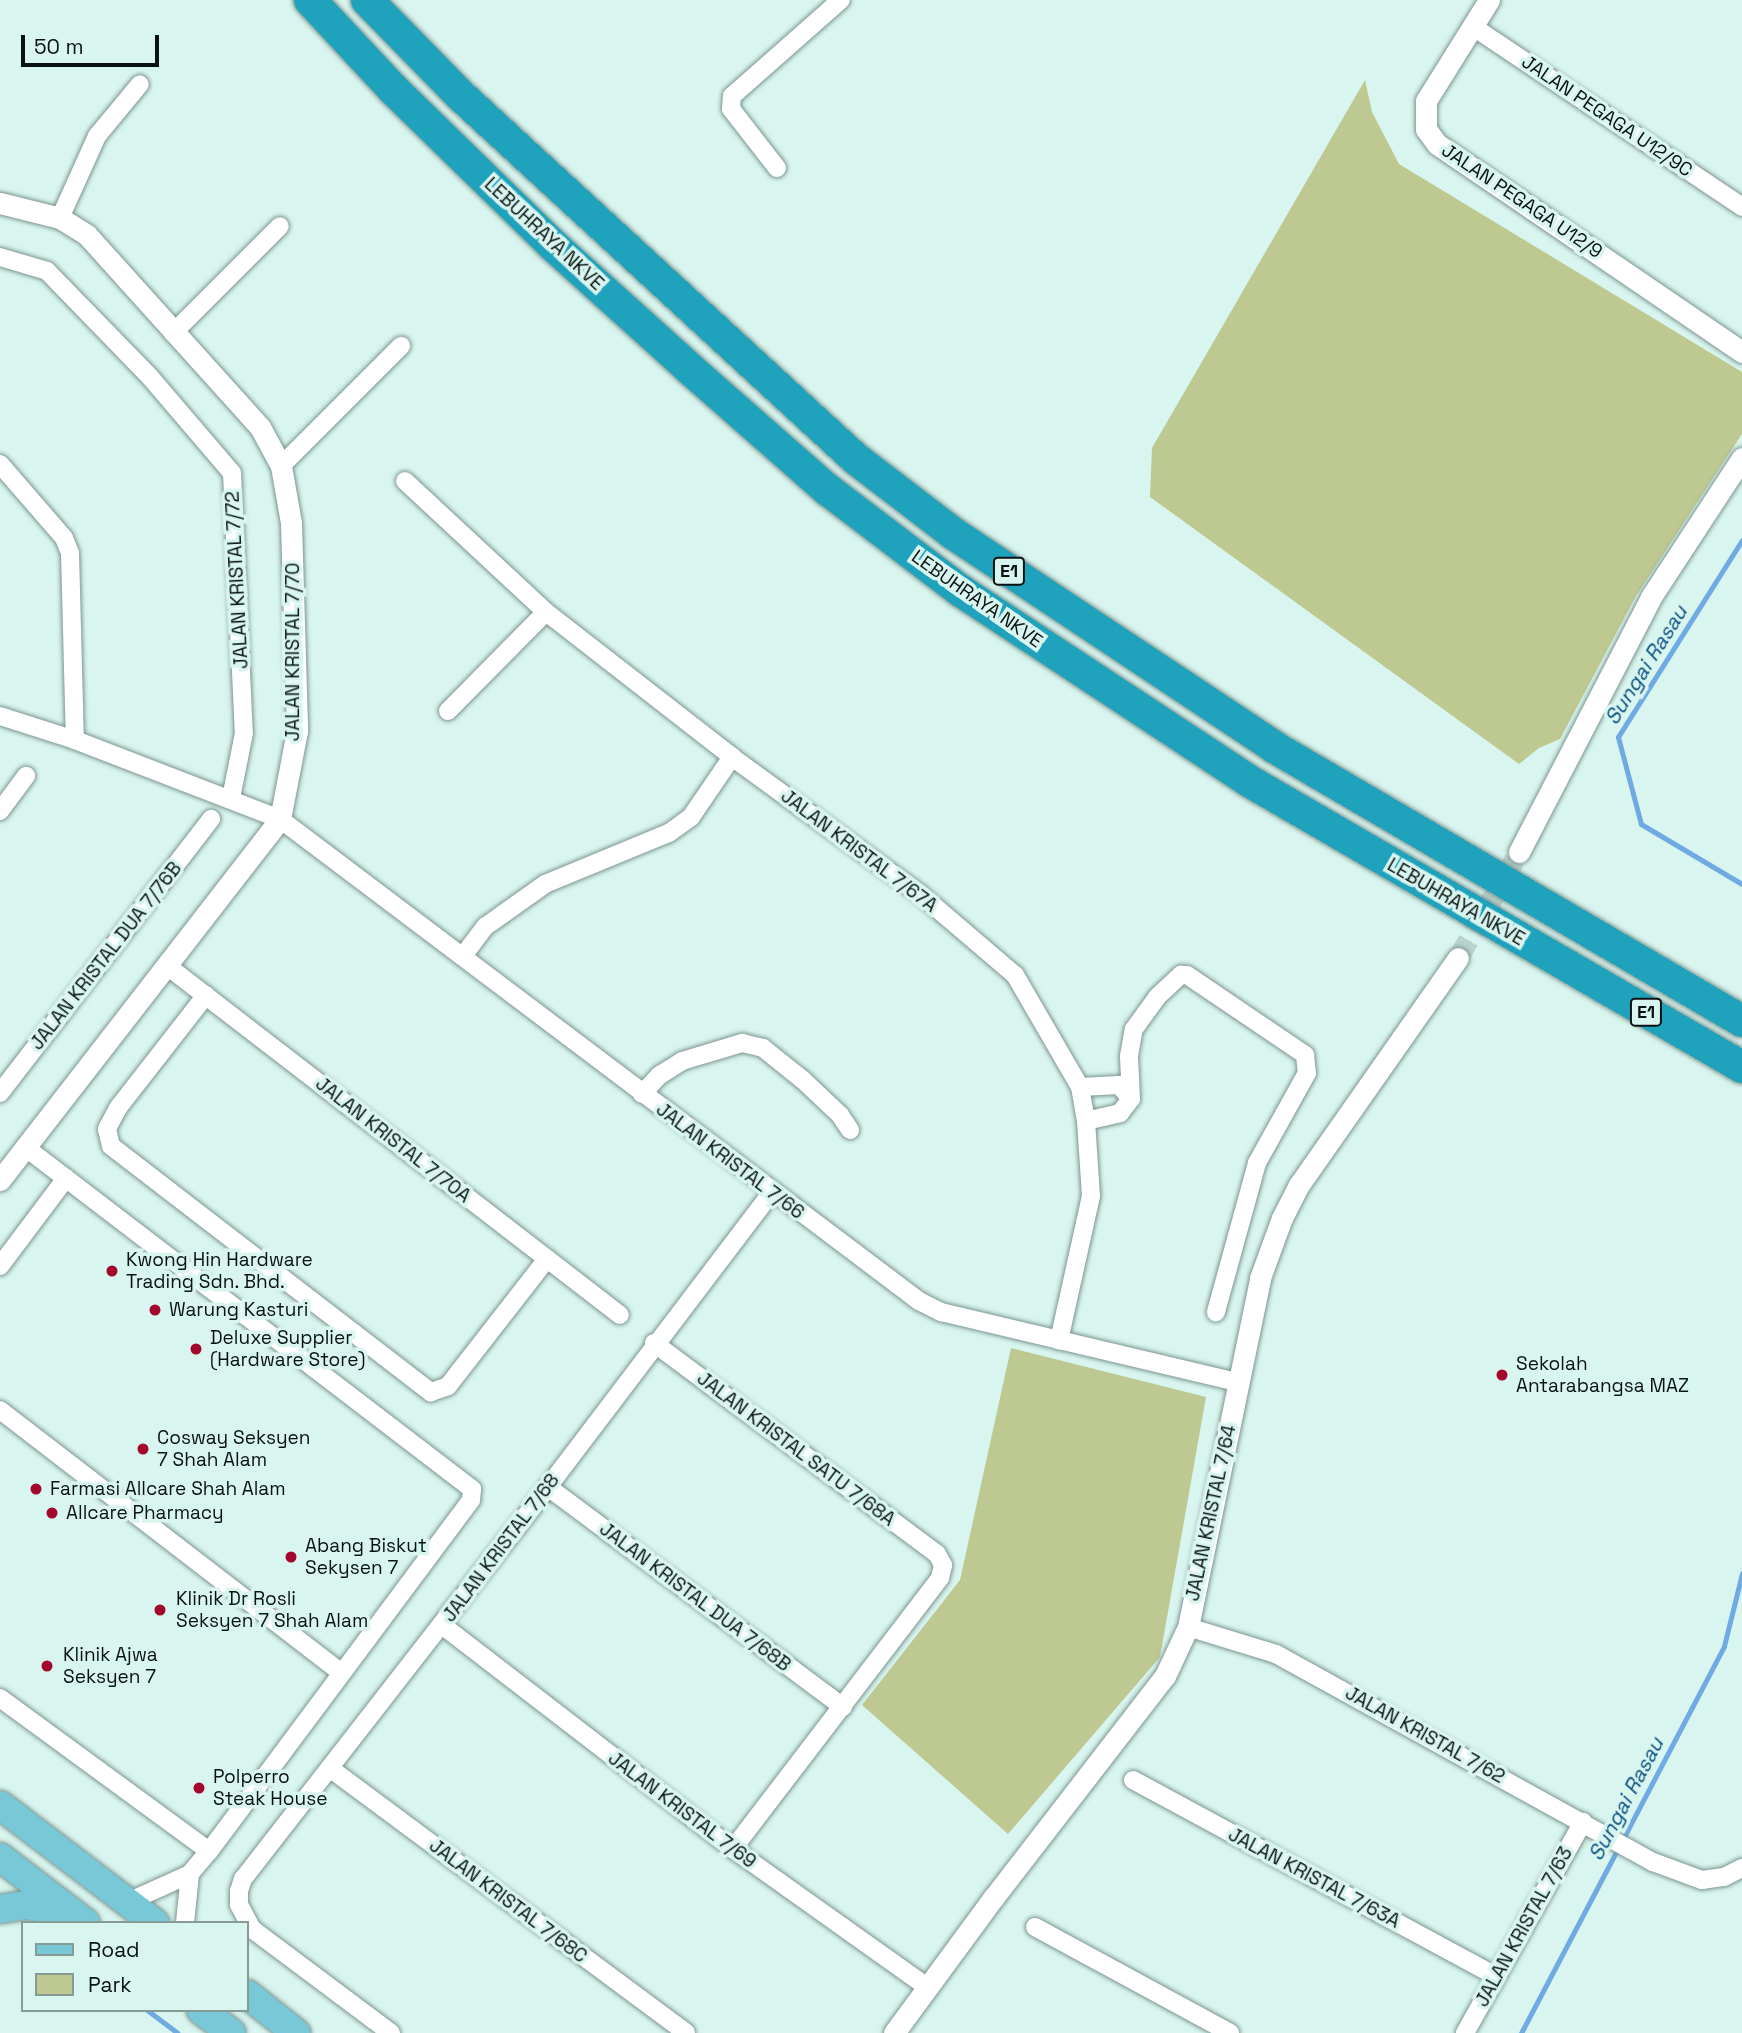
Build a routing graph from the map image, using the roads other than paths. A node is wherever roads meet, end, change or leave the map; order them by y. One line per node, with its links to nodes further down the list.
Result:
1 (310, 0): 36 (highway, LEBUHRAYA NKVE / E1)
2 (367, 0): 35 (highway, LEBUHRAYA NKVE / E1)
3 (841, 0): 7 (street)
4 (1484, 2): 5 (street, JALAN PEGAGA U12/9)
5 (1472, 26): 9 (street, JALAN PEGAGA U12/9C); 15 (street, JALAN PEGAGA U12/9)
6 (140, 84): 10 (street)
7 (777, 168)
8 (0, 203): 10 (street, JALAN KRISTAL 7/70)
9 (1742, 207)
10 (60, 218): 13 (street, JALAN KRISTAL 7/70)
11 (280, 226): 13 (street)
12 (0, 257): 26 (street, JALAN KRISTAL 7/72)
13 (173, 333): 18 (street, JALAN KRISTAL 7/70)
14 (401, 346): 18 (street)
15 (1742, 352)
16 (1742, 458): 30 (street)
17 (0, 464): 23 (street)
18 (281, 466): 29 (street, JALAN KRISTAL 7/70)
19 (405, 481): 20 (street, JALAN KRISTAL 7/67A)
20 (546, 612): 21 (street); 24 (street, JALAN KRISTAL 7/67A)
21 (448, 711)
22 (0, 716): 23 (street, JALAN KRISTAL 7/66)
23 (75, 740): 26 (street, JALAN KRISTAL 7/66)
24 (732, 757): 31 (street); 37 (street, JALAN KRISTAL 7/67A)
25 (26, 776): 27 (street)
26 (231, 798): 29 (street, JALAN KRISTAL 7/66)
27 (0, 811)
28 (211, 819): 38 (street, JALAN KRISTAL DUA 7/76B)
29 (280, 819): 31 (street, JALAN KRISTAL 7/66); 33 (street, JALAN KRISTAL 7/70)
30 (1519, 852)
31 (463, 956): 39 (street, JALAN KRISTAL 7/66)
32 (1458, 958): 53 (street, JALAN KRISTAL 7/64)
33 (166, 965): 34 (street, JALAN KRISTAL 7/70A); 43 (street, JALAN KRISTAL 7/70)
34 (206, 995): 47 (street, JALAN KRISTAL 7/70A); 47 (street)
35 (1742, 1021)
36 (1742, 1067)
37 (1080, 1087): 40 (street); 41 (street, JALAN KRISTAL 7/67A)
38 (0, 1093)
39 (642, 1094): 42 (street); 46 (street, JALAN KRISTAL 7/66)
40 (1131, 1099): 41 (street); 49 (street)
41 (1086, 1121): 51 (street, JALAN KRISTAL 7/67A)
42 (850, 1130)
43 (25, 1147): 44 (street); 45 (street, JALAN KRISTAL 7/70)
44 (66, 1178): 48 (street); 58 (street)
45 (0, 1180)
46 (771, 1192): 51 (street, JALAN KRISTAL 7/66); 52 (street, JALAN KRISTAL 7/68)
47 (548, 1259): 50 (street, JALAN KRISTAL 7/70A)
48 (0, 1266)
49 (1216, 1312)
50 (620, 1315)
51 (1059, 1340): 53 (street, JALAN KRISTAL 7/66)
52 (654, 1343): 55 (street, JALAN KRISTAL 7/68); 60 (street, JALAN KRISTAL SATU 7/68A)
53 (1238, 1381): 57 (street, JALAN KRISTAL 7/64)
54 (0, 1410): 58 (street)
55 (548, 1487): 56 (street, JALAN KRISTAL 7/68); 60 (street, JALAN KRISTAL DUA 7/68B)
56 (442, 1625): 61 (street, JALAN KRISTAL 7/68); 66 (street, JALAN KRISTAL 7/69)
57 (1188, 1627): 64 (street, JALAN KRISTAL 7/62); 79 (street, JALAN KRISTAL 7/64)
58 (342, 1673): 67 (street)
59 (0, 1698): 67 (street)
60 (843, 1707): 66 (street)
61 (331, 1769): 84 (street, JALAN KRISTAL 7/68); 85 (street, JALAN KRISTAL 7/68C)
62 (1133, 1780): 78 (street, JALAN KRISTAL 7/63A)
63 (0, 1805): 71 (main road)
64 (1583, 1822): 69 (street, JALAN KRISTAL 7/62); 78 (street, JALAN KRISTAL 7/63)
65 (0, 1833): 68 (main road)
66 (733, 1849): 79 (street, JALAN KRISTAL 7/69)
67 (209, 1851): 70 (street)
68 (3, 1865): 74 (main road)
69 (1742, 1868)
70 (190, 1874): 71 (street); 76 (street)
71 (128, 1902): 75 (main road)
72 (0, 1909): 73 (main road)
73 (79, 1921)
74 (81, 1921)
75 (152, 1921)
76 (185, 1921)
77 (1035, 1927): 87 (street)
78 (1495, 1976): 88 (street, JALAN KRISTAL 7/63)
79 (928, 1987): 86 (street, JALAN KRISTAL 7/64)
80 (248, 1995): 83 (main road)
81 (204, 2012): 82 (main road)
82 (230, 2033)
83 (296, 2033)
84 (391, 2033)
85 (686, 2033)
86 (894, 2033)
87 (1230, 2033)
88 (1465, 2033)

